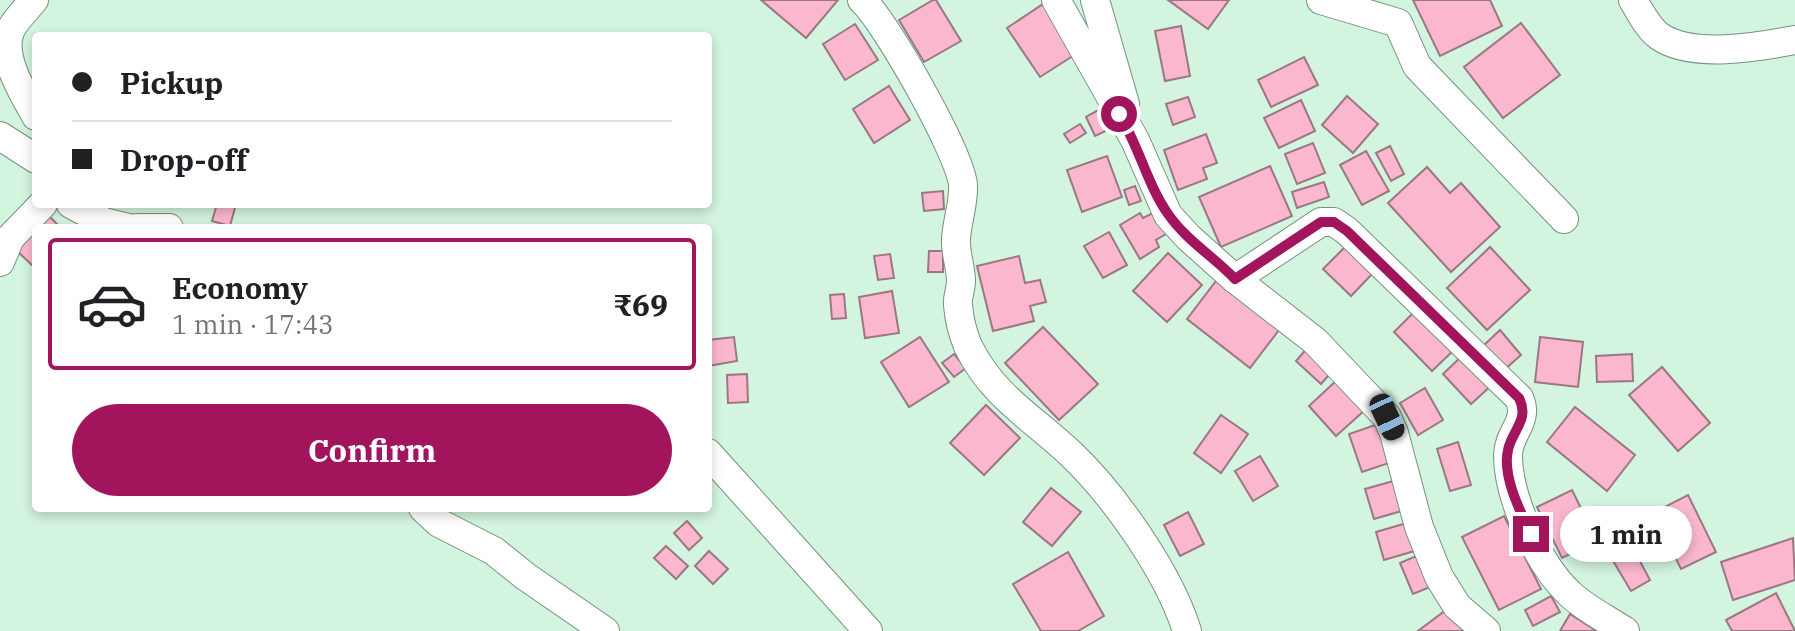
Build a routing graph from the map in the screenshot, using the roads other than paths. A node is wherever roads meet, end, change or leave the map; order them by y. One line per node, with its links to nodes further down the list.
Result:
1 (34, 0): 8 (street)
2 (862, 0): 22 (street)
3 (1056, 0): 10 (street)
4 (1095, 0): 10 (street)
5 (1321, 0): 15 (street)
6 (1633, 0): 7 (street)
7 (1795, 40)
8 (32, 108)
9 (0, 136): 11 (street)
10 (1135, 140): 17 (street)
11 (32, 156)
12 (39, 208): 16 (street)
13 (82, 208): 14 (street)
14 (108, 218)
15 (1564, 219)
16 (0, 262)
17 (1235, 279): 23 (street); 24 (street)
18 (712, 457): 21 (street)
19 (427, 512): 20 (street)
20 (605, 631)
21 (868, 631)
22 (1187, 631)
23 (1486, 631)
24 (1625, 631)

